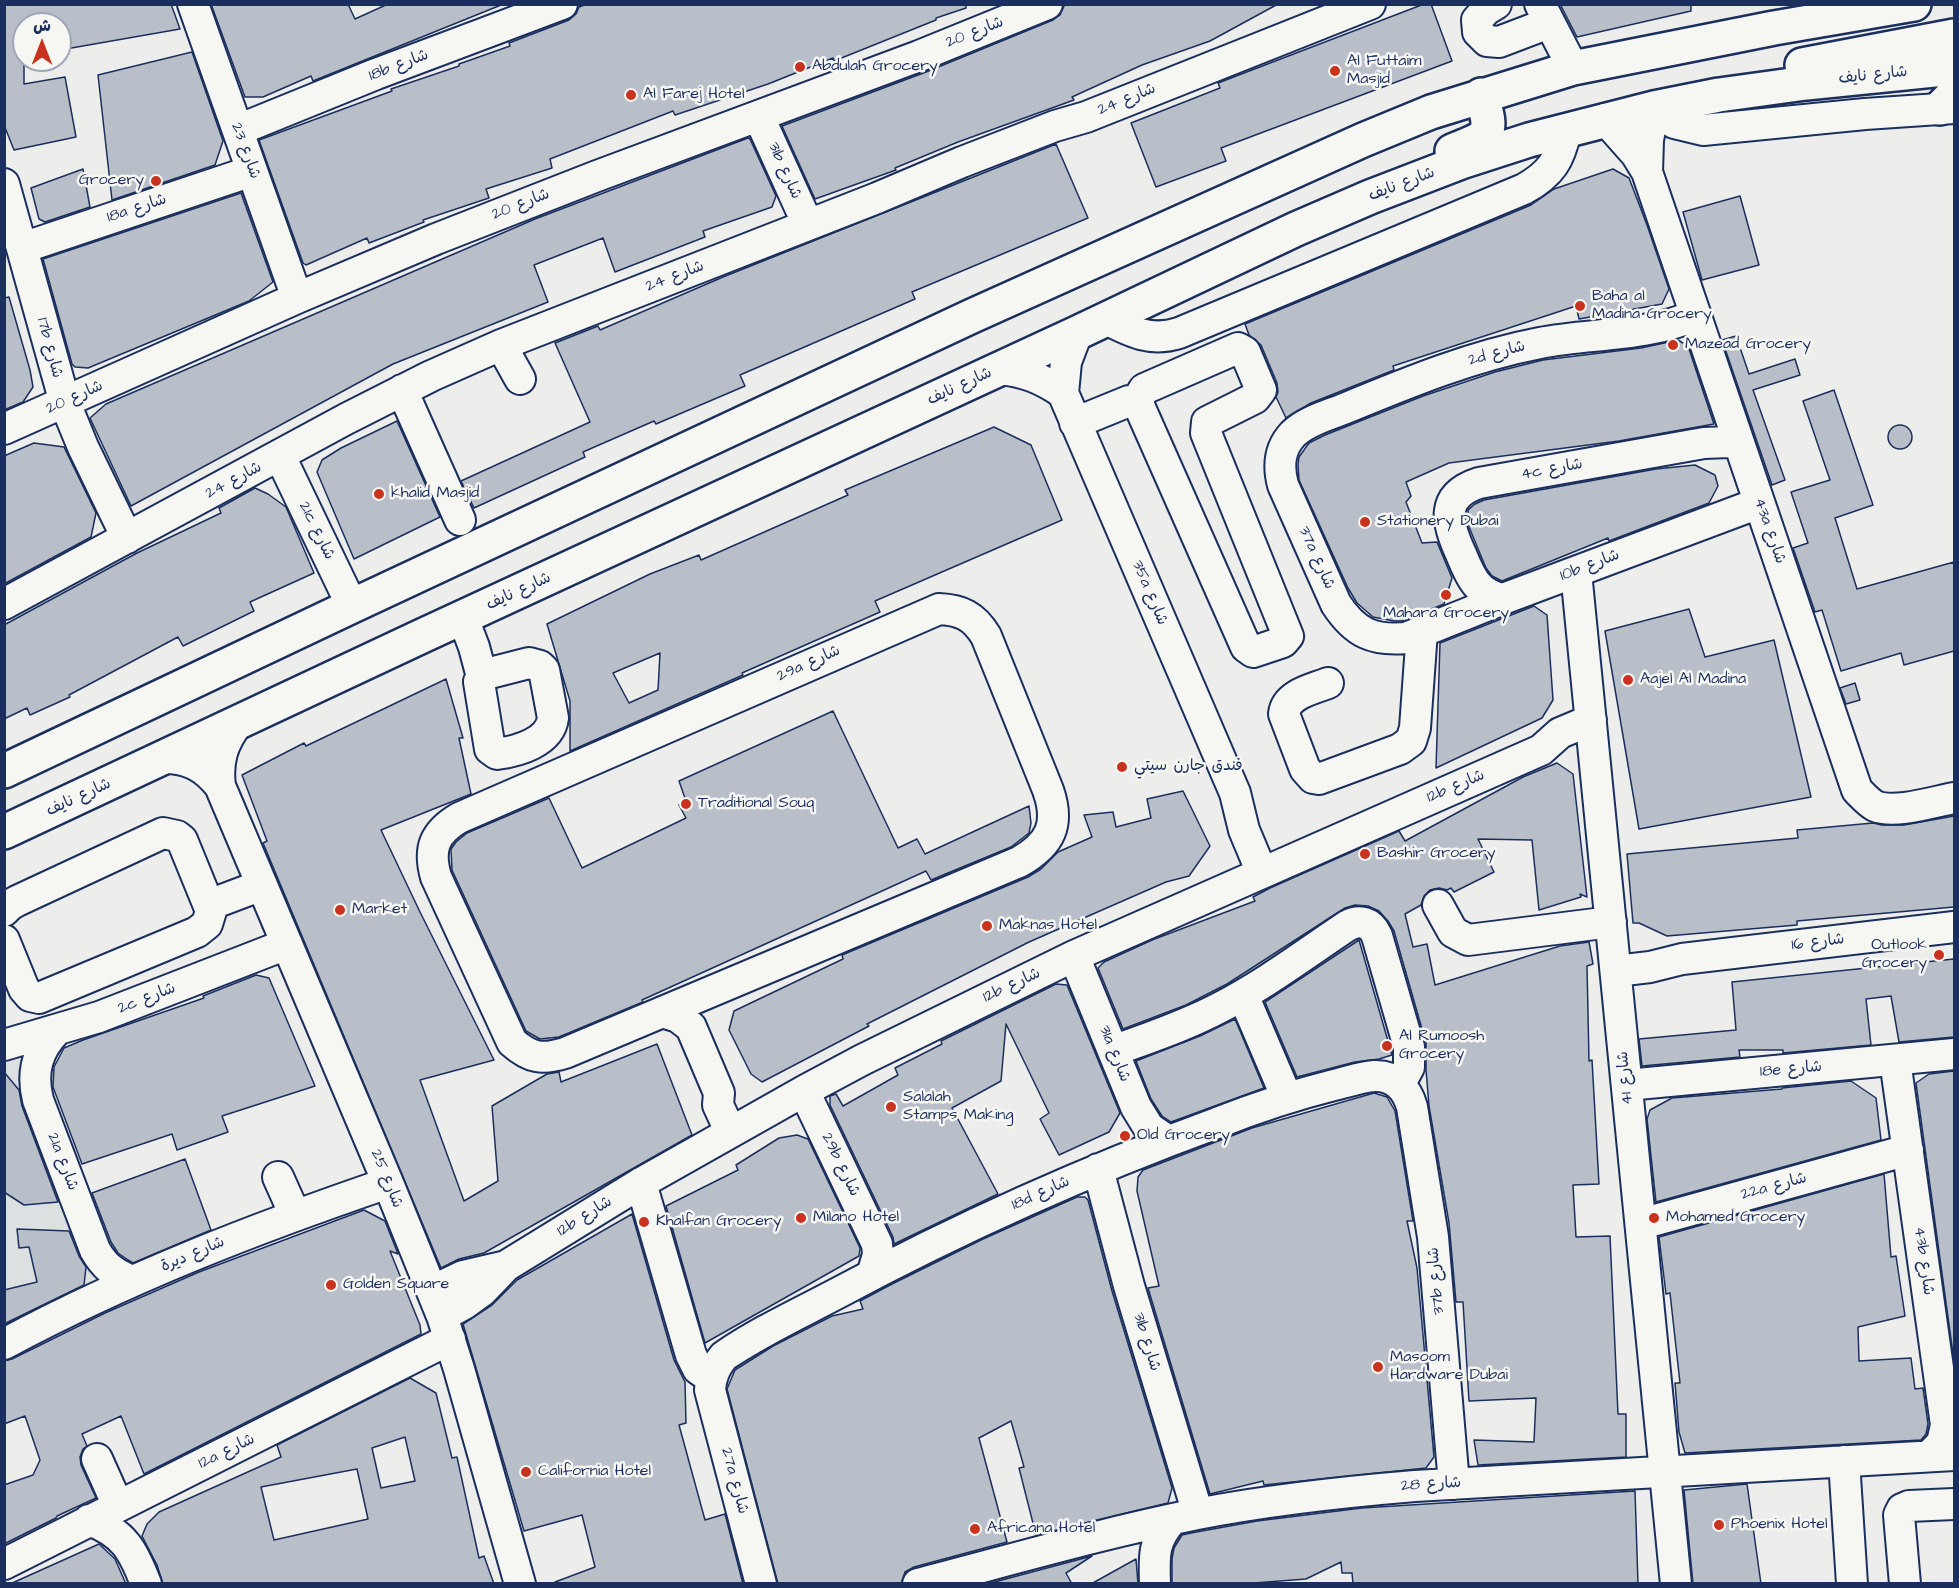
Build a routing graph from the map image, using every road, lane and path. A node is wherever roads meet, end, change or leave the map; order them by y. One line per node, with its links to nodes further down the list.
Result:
1 (193, 4): 18 (street, شارع 23)
2 (562, 4): 18 (street, 18b شارع)
3 (1047, 4): 16 (street, شارع 20)
4 (1370, 4): 24 (street, شارع 24)
5 (1496, 4): 8 (street)
6 (1914, 4): 7 (main road)
7 (1852, 10): 10 (main road)
8 (1544, 14): 10 (street)
9 (1954, 36): 13 (main road)
10 (1573, 68): 12 (main road)
11 (1954, 68): 13 (main road, شارع نايف)
12 (1481, 95): 23 (main road); 49 (main road)
13 (1719, 95): 15 (main road, شارع نايف)
14 (1950, 103): 15 (street)
15 (1656, 107): 17 (main road, شارع نايف); 21 (street, 43a شارع)
16 (759, 117): 24 (street, 31b شارع); 26 (street, شارع 20)
17 (1605, 119): 19 (main road, شارع نايف); 21 (street, 43a شارع)
18 (237, 130): 20 (street, شارع 23)
19 (1566, 130): 23 (main road, شارع نايف); 28 (street)
20 (252, 171): 25 (street, 18a شارع); 26 (street, شارع 23)
21 (1647, 172): 27 (street, 43a شارع)
22 (4, 184): 25 (street, 17b شارع)
23 (1370, 197): 28 (main road, شارع نايف)
24 (808, 225): 30 (street, شارع 24)
25 (22, 248): 36 (street, 17b شارع)
26 (297, 298): 36 (street, شارع 20)
27 (1696, 315): 38 (street, 2d شارع); 40 (street, 43a شارع)
28 (1106, 319): 29 (main road, شارع نايف)
29 (1077, 333): 31 (main road, شارع نايف); 34 (street, 35a شارع)
30 (501, 345): 32 (street); 33 (street, شارع 24)
31 (999, 369): 34 (street); 51 (main road, شارع نايف)
32 (520, 379)
33 (402, 390): 41 (street, شارع 24); 43 (street)
34 (1063, 393): 37 (street, 35a شارع)
35 (1137, 401): 35 (street); 37 (street)
36 (65, 403): 39 (street, شارع 20); 44 (street, 17b شارع)
37 (1075, 423): 66 (street, 35a شارع)
38 (1306, 425): 52 (street, 37a شارع)
39 (4, 429)
40 (1740, 446): 42 (street, 43a شارع); 46 (street, 4c شارع)
41 (279, 456): 44 (street, شارع 24); 49 (street, 21c شارع)
42 (1759, 503): 45 (street, 10b شارع); 64 (street, 43a شارع)
43 (460, 520)
44 (127, 538): 48 (street, شارع 24)
45 (1576, 572): 47 (street, 10b شارع); 56 (street, شارع 41)
46 (1472, 579): 47 (street); 50 (street)
47 (1503, 599): 50 (street, 10b شارع)
48 (4, 604)
49 (352, 606): 55 (main road)
50 (1462, 615): 52 (street, 10b شارع)
51 (463, 618): 53 (street); 57 (main road, شارع نايف)
52 (1422, 631): 54 (street)
53 (482, 677)
54 (1328, 683)
55 (129, 712): 61 (main road); 63 (main road)
56 (1591, 720): 58 (street, 12b شارع); 59 (street, شارع 41)
57 (237, 724): 60 (main road, شارع نايف); 62 (street, شارع 25)
58 (1541, 750): 59 (street, 12b شارع); 66 (street, 12b شارع)
59 (1594, 752): 74 (street, شارع 41)
60 (164, 758): 62 (street, شارع 25); 65 (main road, شارع نايف)
61 (4, 771)
62 (220, 786): 67 (street, شارع 25)
63 (4, 795)
64 (1954, 798)
65 (13, 820)
66 (1269, 869): 75 (street, 12b شارع)
67 (258, 876): 68 (street); 73 (street, شارع 25)
68 (206, 897): 70 (street); 72 (street)
69 (1438, 905): 74 (street, شارع 16)
70 (4, 911)
71 (1954, 927): 74 (street, شارع 16)
72 (4, 940)
73 (287, 944): 80 (street, 2c شارع); 94 (street, شارع 25)
74 (1613, 948): 86 (street, شارع 41)
75 (1074, 956): 82 (street, 31a شارع); 87 (street, 12b شارع)
76 (1243, 995): 82 (street); 85 (street); 88 (street)
77 (700, 996): 78 (street, 29a شارع); 78 (street, 29a شارع); 79 (street)
78 (662, 1012): 79 (street)
79 (691, 1027): 89 (street)
80 (57, 1030): 81 (street, 2c شارع); 99 (street, 21a شارع)
81 (4, 1045)
82 (1113, 1051): 90 (street, 31a شارع)
83 (1954, 1054): 84 (street, 18e شارع)
84 (1895, 1060): 86 (street, 18e شارع); 91 (street, 43b شارع)
85 (1400, 1084): 88 (street, 18d شارع); 108 (street, 37b شارع)
86 (1627, 1085): 97 (street, شارع 41)
87 (804, 1091): 89 (street, 12b شارع); 98 (street, 29b شارع)
88 (1287, 1098): 90 (street, 18d شارع)
89 (737, 1128): 95 (street, 12b شارع)
90 (1168, 1141): 92 (street, 18d شارع)
91 (1908, 1150): 97 (street, 22a شارع); 101 (street, 43b شارع)
92 (1098, 1169): 98 (street, 18d شارع); 112 (street, 31b شارع)
93 (278, 1177): 96 (street)
94 (388, 1182): 96 (street, شارع ديرة); 100 (street, شارع 25)
95 (641, 1182): 100 (street, 12b شارع); 103 (street)
96 (295, 1215): 99 (street, شارع ديرة)
97 (1641, 1224): 107 (street, شارع 41)
98 (872, 1275): 103 (street, 18d شارع)
99 (132, 1281): 102 (street, شارع ديرة)
100 (441, 1315): 110 (street, 12a شارع); 118 (street, شارع 25)
101 (1944, 1340): 104 (street, 43b شارع)
102 (4, 1344)
103 (711, 1378): 119 (street, 27a شارع)
104 (1930, 1456): 106 (street, شارع 28); 111 (street)
105 (97, 1459): 110 (street)
106 (1844, 1461): 107 (street, شارع 28); 122 (street)
107 (1665, 1473): 108 (street, شارع 28); 121 (street, شارع 41)
108 (1454, 1484): 112 (street, شارع 28)
109 (1954, 1504): 111 (street)
110 (118, 1506): 113 (street, 12a شارع)
111 (1909, 1506): 123 (street)
112 (1185, 1517): 114 (street, شارع 28); 116 (street)
113 (89, 1520): 115 (street, 12a شارع); 117 (street)
114 (1116, 1532): 116 (street); 120 (street, شارع 28)
115 (4, 1564)
116 (1155, 1574)
117 (146, 1584)
118 (520, 1584)
119 (761, 1584)
120 (918, 1584)
121 (1676, 1584)
122 (1852, 1584)
123 (1905, 1584)

